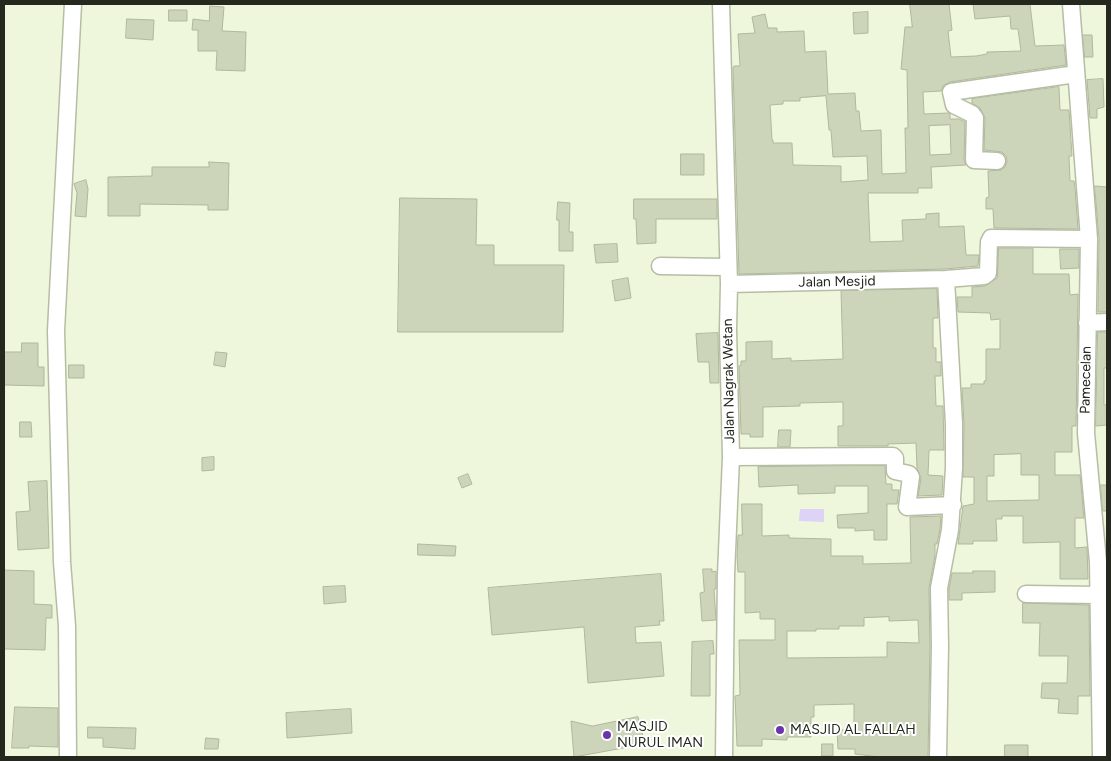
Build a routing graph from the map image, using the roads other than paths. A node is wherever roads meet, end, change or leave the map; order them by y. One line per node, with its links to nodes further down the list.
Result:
1 (73, 4): 17 (street)
2 (721, 4): 8 (street, Jalan Nagrak Wetan)
3 (1071, 4): 4 (street, Pamecelan)
4 (1076, 74): 5 (street); 6 (street, Pamecelan)
5 (997, 161)
6 (1089, 239): 9 (street, Jalan Mesjid); 12 (street, Pamecelan)
7 (660, 266): 8 (street)
8 (727, 267): 10 (street, Jalan Nagrak Wetan)
9 (946, 280): 10 (street, Jalan Mesjid); 14 (street)
10 (729, 284): 13 (street, Jalan Nagrak Wetan)
11 (1107, 322): 12 (street)
12 (1087, 323): 16 (street, Pamecelan)
13 (731, 457): 14 (street); 18 (street, Jalan Nagrak Wetan)
14 (953, 505): 19 (street)
15 (1026, 594): 16 (street)
16 (1099, 595): 20 (street, Pamecelan)
17 (68, 757)
18 (724, 757)
19 (938, 757)
20 (1101, 757)

